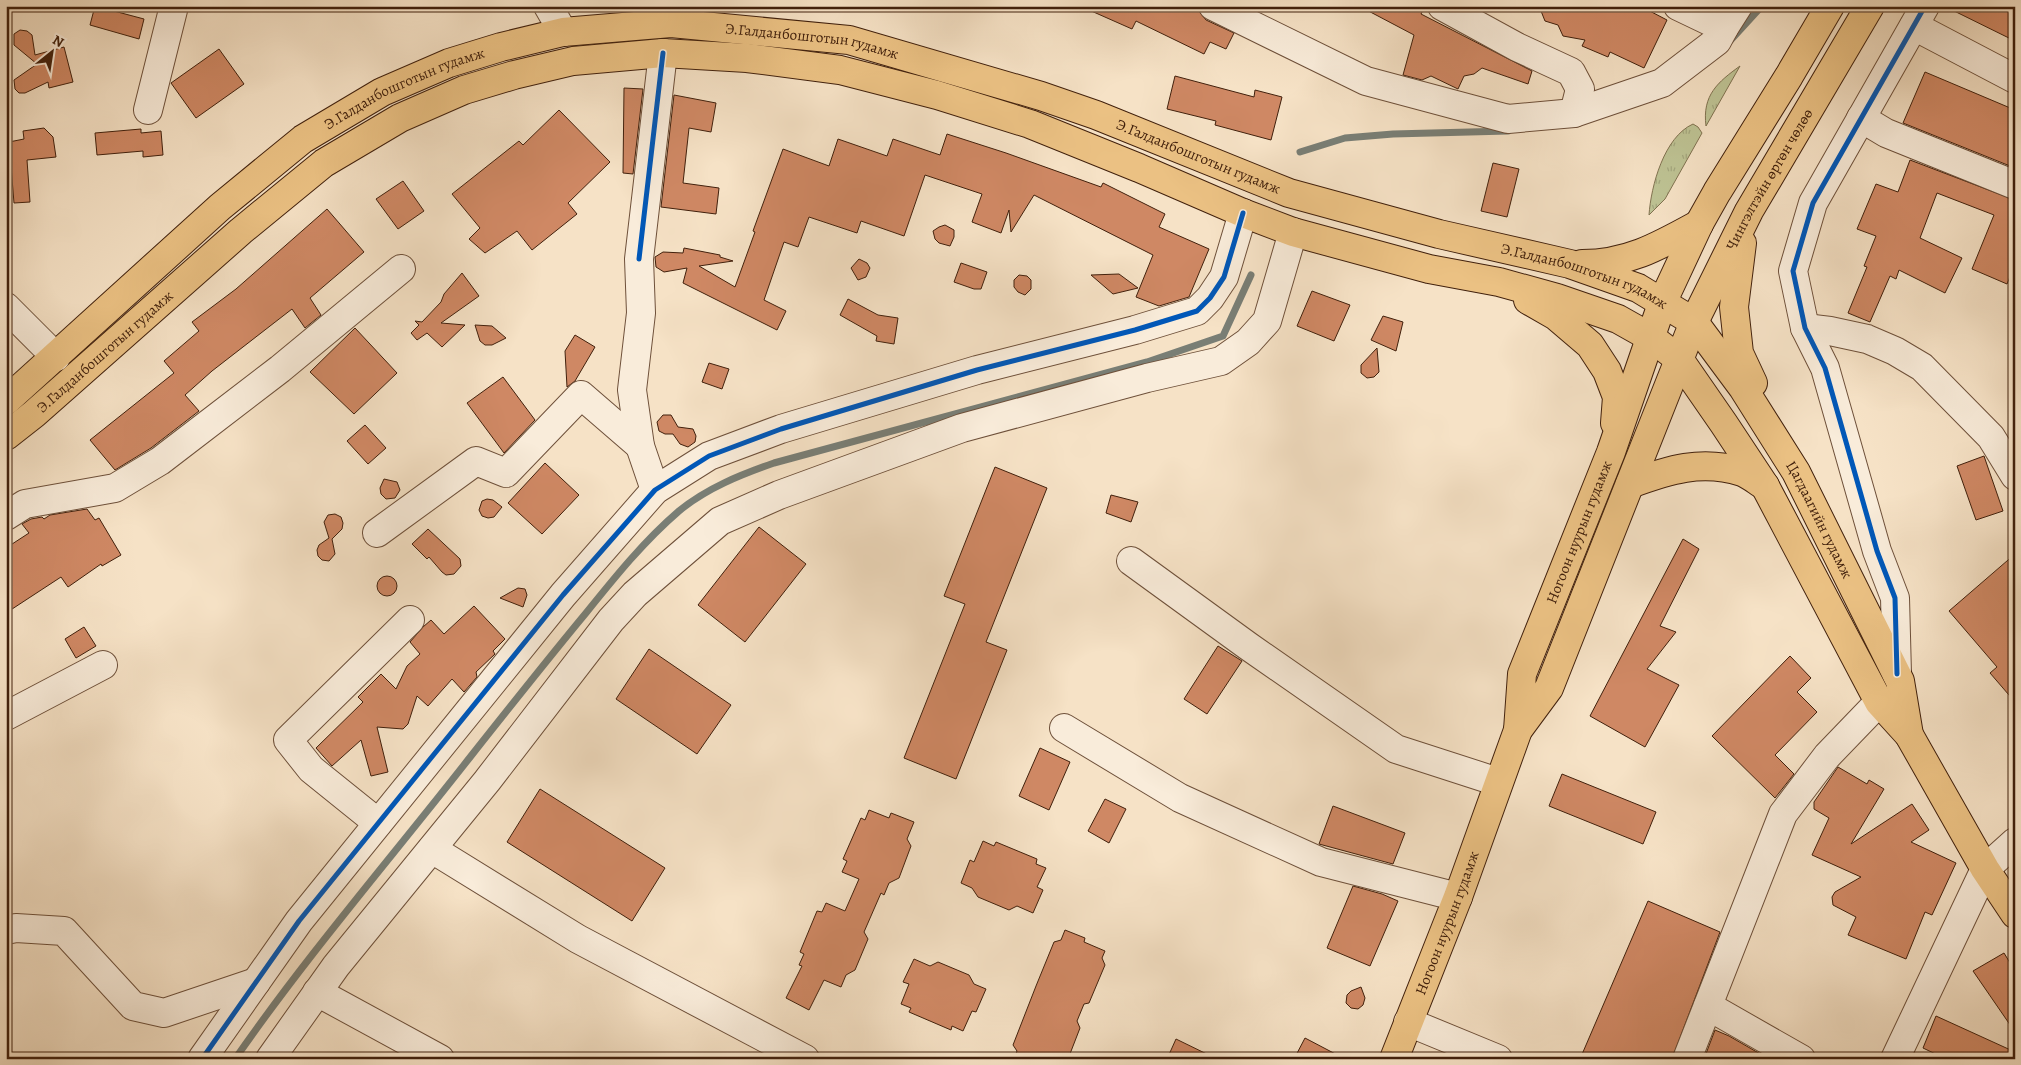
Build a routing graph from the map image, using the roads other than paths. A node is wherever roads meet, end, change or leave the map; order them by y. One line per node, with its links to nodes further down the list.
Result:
1 (174, 6): 14 (street)
2 (548, 6): 11 (street)
3 (1212, 6): 15 (street)
4 (1442, 6): 15 (street)
5 (1678, 6): 10 (street)
6 (1830, 6): 20 (main road)
7 (1870, 6): 18 (main road, Чингэлтэйн өргөн чөлөө)
8 (674, 14): 11 (main road, Э.Галданбошготын гудамж); 22 (main road, Э.Галданбошготын гудамж)
9 (1920, 16): 13 (street); 16 (street)
10 (1731, 17): 15 (street)
11 (563, 32): 30 (main road, Э.Галданбошготын гудамж)
12 (662, 53): 19 (main road, Э.Галданбошготын гудамж); 33 (main road, Э.Галданбошготын гудамж); 34 (street)
13 (2015, 79)
14 (148, 110)
15 (1574, 113)
16 (1861, 118): 17 (street); 28 (street)
17 (2015, 184)
18 (1750, 211): 27 (main road, Чингэлтэйн өргөн чөлөө); 36 (main road)
19 (1243, 213): 21 (main road, Э.Галданбошготын гудамж); 40 (street)
20 (1699, 224): 22 (main road); 25 (main road)
21 (1293, 232): 24 (main road, Э.Галданбошготын гудамж); 55 (street)
22 (1570, 264): 25 (main road, Э.Галданбошготын гудамж)
23 (401, 269): 41 (street)
24 (1499, 282): 29 (main road, Э.Галданбошготын гудамж); 35 (main road)
25 (1662, 301): 27 (main road, Э.Галданбошготын гудамж); 29 (main road)
26 (6, 307): 30 (street)
27 (1694, 322): 31 (main road, Чингэлтэйн өргөн чөлөө); 36 (main road, Цагдаагийн гудамж)
28 (1805, 328): 37 (street); 46 (street)
29 (1650, 337): 31 (main road, Э.Галданбошготын гудамж); 35 (main road, Ногоон нуурын гудамж)
30 (56, 357): 32 (main road, Э.Галданбошготын гудамж)
31 (1679, 359): 38 (main road, Ногоон нуурын гудамж); 39 (main road, Цагдаагийн гудамж)
32 (6, 401)
33 (6, 436)
34 (640, 446): 40 (street); 42 (street)
35 (1612, 452): 50 (main road, Ногоон нуурын гудамж)
36 (1796, 472): 46 (main road, Цагдаагийн гудамж)
37 (2015, 476)
38 (1630, 484): 39 (main road); 50 (main road, Ногоон нуурын гудамж)
39 (1765, 486): 47 (main road, Цагдаагийн гудамж)
40 (655, 490): 53 (street)
41 (6, 516)
42 (378, 533)
43 (1131, 561): 52 (street)
44 (410, 620): 53 (street)
45 (103, 665): 48 (street)
46 (1897, 674): 51 (main road, Цагдаагийн гудамж)
47 (1880, 702): 51 (main road, Цагдаагийн гудамж); 62 (street)
48 (6, 716)
49 (1064, 728): 57 (street)
50 (1518, 730): 52 (main road, Ногоон нуурын гудамж)
51 (1910, 735): 56 (main road, Цагдаагийн гудамж)
52 (1498, 782): 57 (main road, Ногоон нуурын гудамж)
53 (378, 823): 60 (street)
54 (2015, 842): 56 (street)
55 (432, 849): 61 (street); 67 (street)
56 (1985, 869): 58 (main road, Цагдаагийн гудамж); 72 (street)
57 (1458, 897): 63 (main road, Ногоон нуурын гудамж)
58 (2015, 914)
59 (9, 925): 60 (street)
60 (256, 982): 64 (street)
61 (317, 992): 65 (street); 66 (street)
62 (1708, 1006): 70 (street); 71 (street)
63 (1408, 1022): 68 (main road, Ногоон нуурын гудамж); 69 (street)
64 (202, 1059)
65 (270, 1059)
66 (440, 1059)
67 (805, 1059)
68 (1394, 1059)
69 (1498, 1059)
70 (1687, 1059)
71 (1801, 1059)
72 (1895, 1059)

